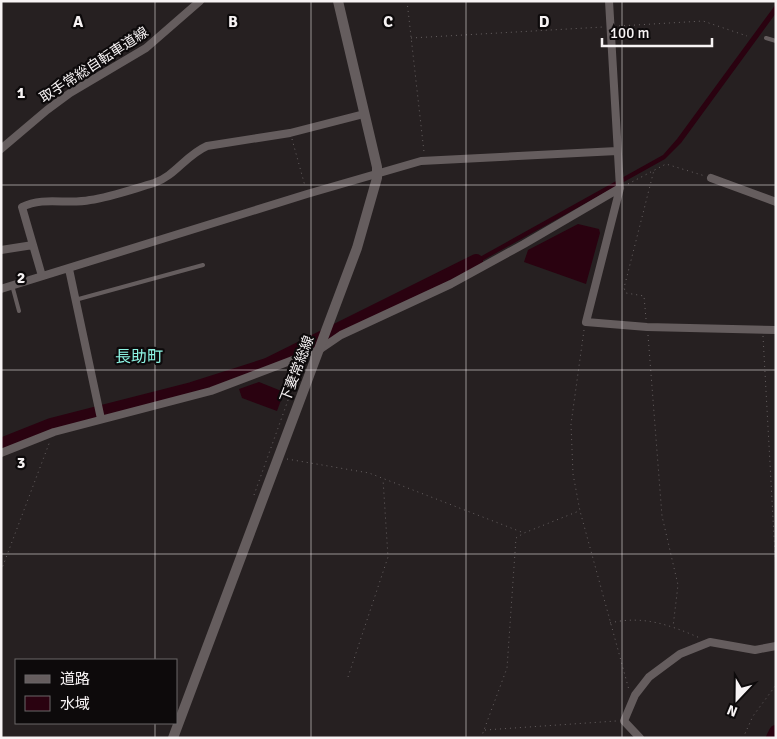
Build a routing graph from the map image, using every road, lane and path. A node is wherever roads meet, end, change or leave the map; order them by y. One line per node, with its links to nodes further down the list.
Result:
1 (200, 1): 12 (street, 取手常総自転車道線)
2 (338, 1): 10 (main road, 下妻常総線)
3 (407, 1): 7 (path)
4 (609, 1): 5 (street)
5 (610, 27): 6 (path); 7 (path); 13 (street)
6 (747, 36)
7 (411, 38): 14 (path)
8 (766, 38): 9 (lane)
9 (776, 41)
10 (364, 114): 11 (street); 16 (main road, 下妻常総線)
11 (290, 133): 19 (path); 21 (street)
12 (1, 149)
13 (616, 151): 14 (street); 18 (street)
14 (425, 161): 16 (street)
15 (654, 170): 17 (path); 18 (path); 31 (path)
16 (377, 173): 19 (street); 34 (main road, 下妻常総線)
17 (711, 178): 20 (street)
18 (620, 188): 30 (street); 34 (street)
19 (307, 194): 24 (street)
20 (776, 202)
21 (33, 245): 22 (street); 25 (street)
22 (1, 250)
23 (203, 266): 28 (lane)
24 (69, 269): 25 (street); 28 (street)
25 (42, 276): 26 (street)
26 (12, 285): 27 (street); 29 (lane)
27 (1, 289)
28 (75, 300): 35 (street)
29 (19, 312)
30 (586, 322): 31 (street); 40 (path)
31 (647, 327): 32 (street); 45 (path)
32 (763, 330): 33 (street); 43 (path)
33 (776, 330)
34 (320, 347): 35 (street); 38 (main road, 下妻常総線)
35 (100, 419): 36 (street)
36 (54, 432): 37 (street); 42 (path)
37 (1, 453)
38 (278, 458): 39 (path); 53 (main road, 下妻常総線)
39 (383, 478): 41 (path); 48 (path)
40 (580, 511): 41 (path); 44 (path)
41 (524, 533): 52 (path)
42 (1, 571)
43 (776, 573)
44 (609, 623): 45 (path); 50 (path)
45 (673, 627): 46 (path)
46 (707, 642): 47 (street); 50 (street)
47 (776, 646)
48 (348, 677)
49 (776, 685): 56 (path)
50 (635, 695): 51 (street)
51 (624, 720): 52 (path); 55 (street)
52 (484, 730): 54 (path)
53 (173, 738)
54 (481, 738)
55 (640, 738)
56 (743, 738)

